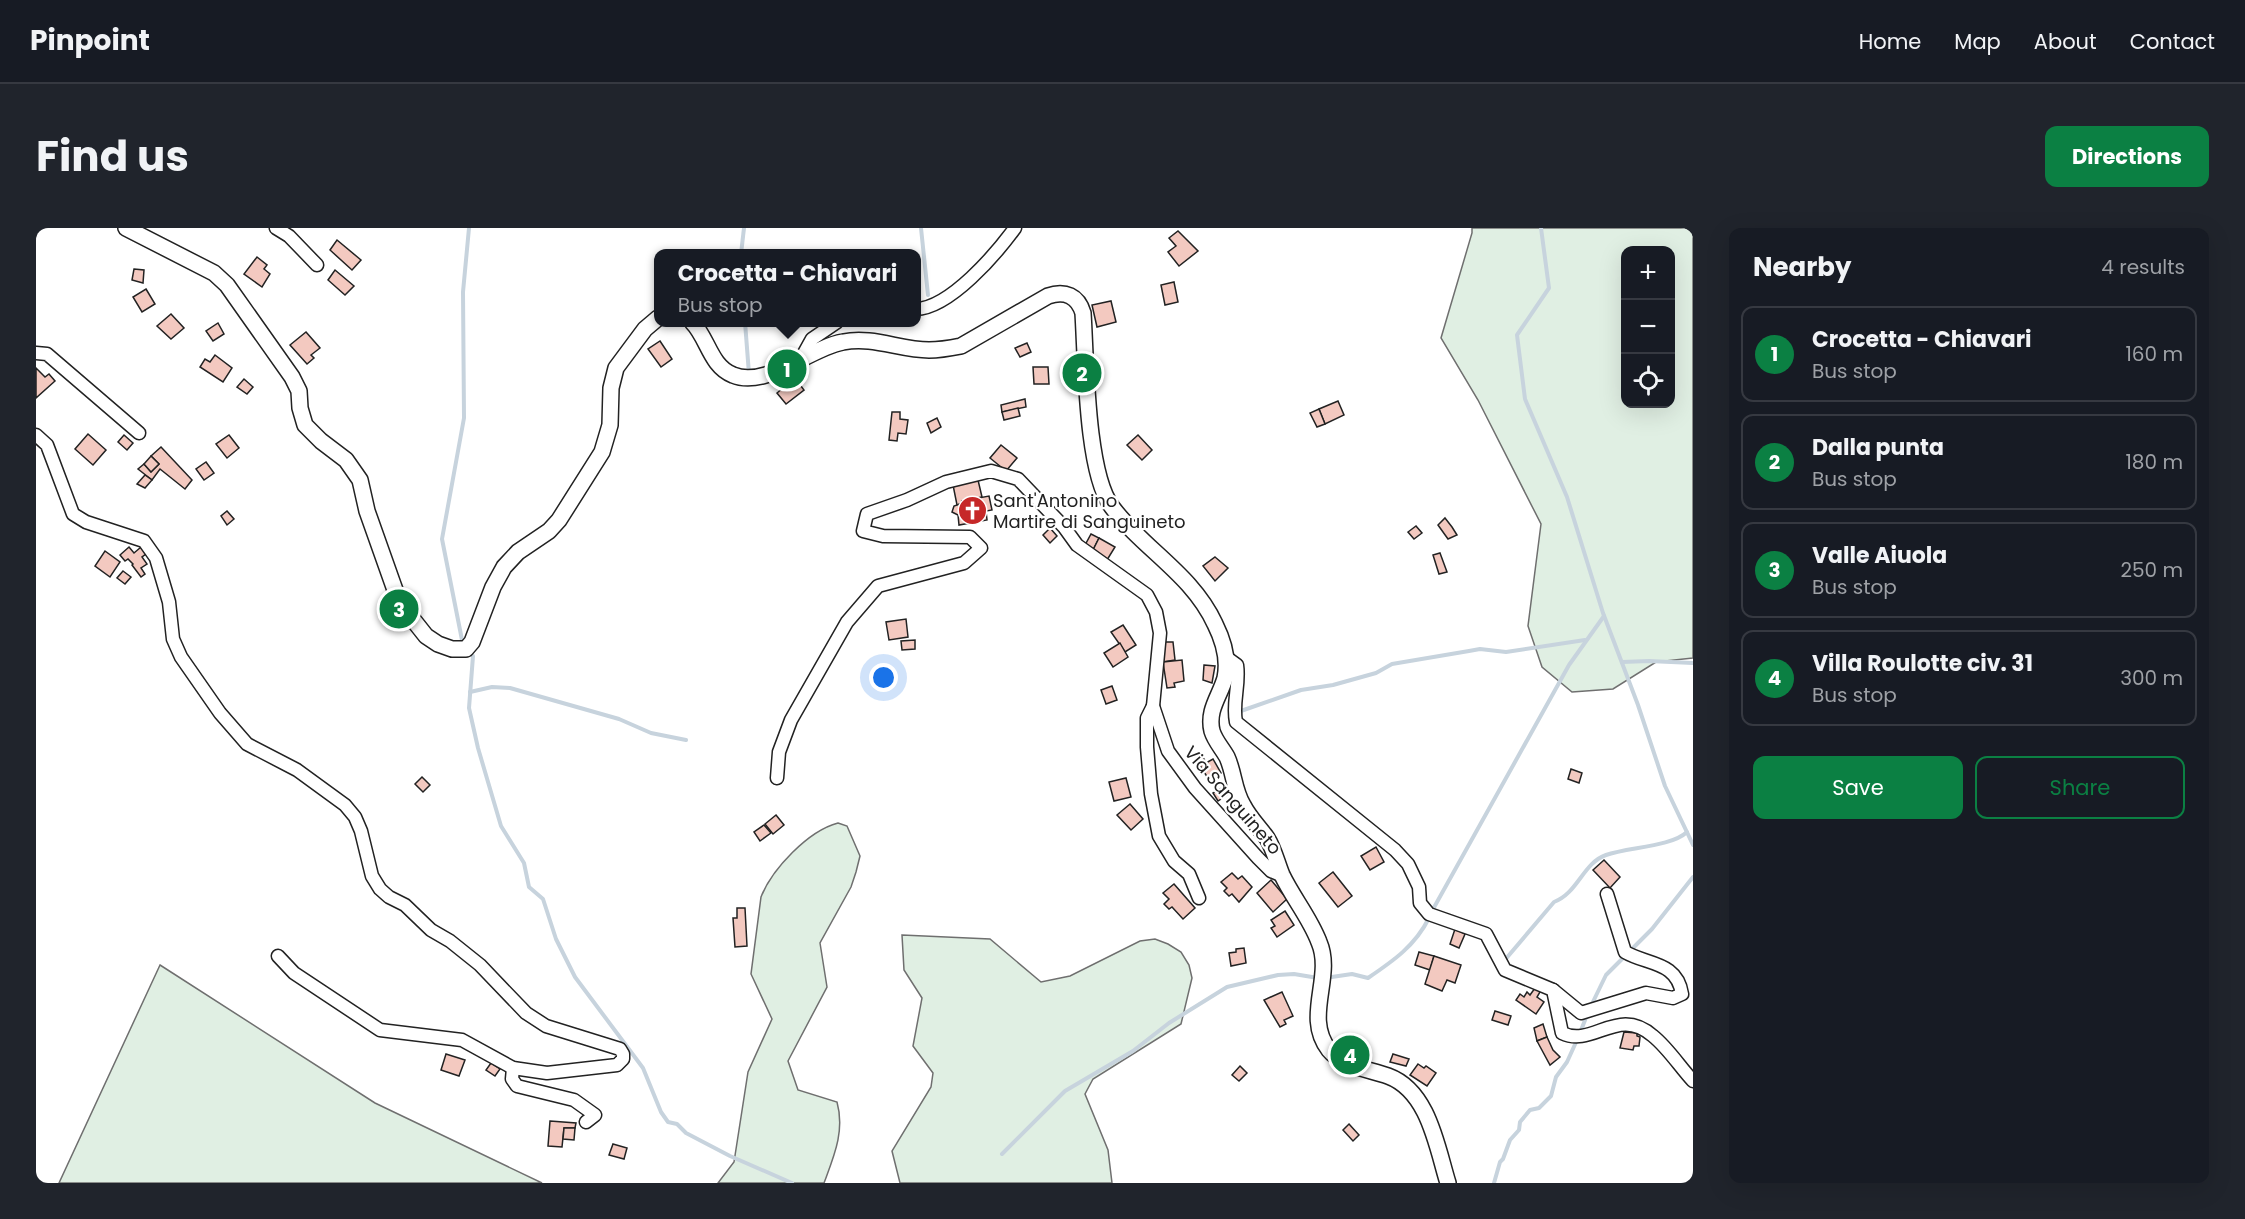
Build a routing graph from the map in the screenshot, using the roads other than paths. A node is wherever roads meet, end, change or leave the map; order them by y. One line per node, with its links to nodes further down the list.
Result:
1 (126, 228): 4 (street)
2 (276, 228): 5 (street)
3 (1015, 228): 6 (street)
4 (144, 233): 7 (street)
5 (317, 266)
6 (921, 309)
7 (654, 321)
8 (696, 327): 11 (street)
9 (830, 327): 11 (street)
10 (36, 353): 12 (street)
11 (802, 357): 14 (street)
12 (140, 433)
13 (36, 435): 22 (street)
14 (1226, 657): 17 (street); 21 (street)
15 (1154, 706): 16 (street, Via Sanguineto); 17 (street, Via Sanguineto); 19 (street, Via Sanguineto)
16 (777, 778)
17 (1283, 876): 25 (street)
18 (1607, 894): 21 (street)
19 (1199, 898)
20 (278, 956): 22 (street)
21 (1553, 990): 23 (street)
22 (513, 1068): 24 (street)
23 (1693, 1081)
24 (586, 1122)
25 (1448, 1183)

